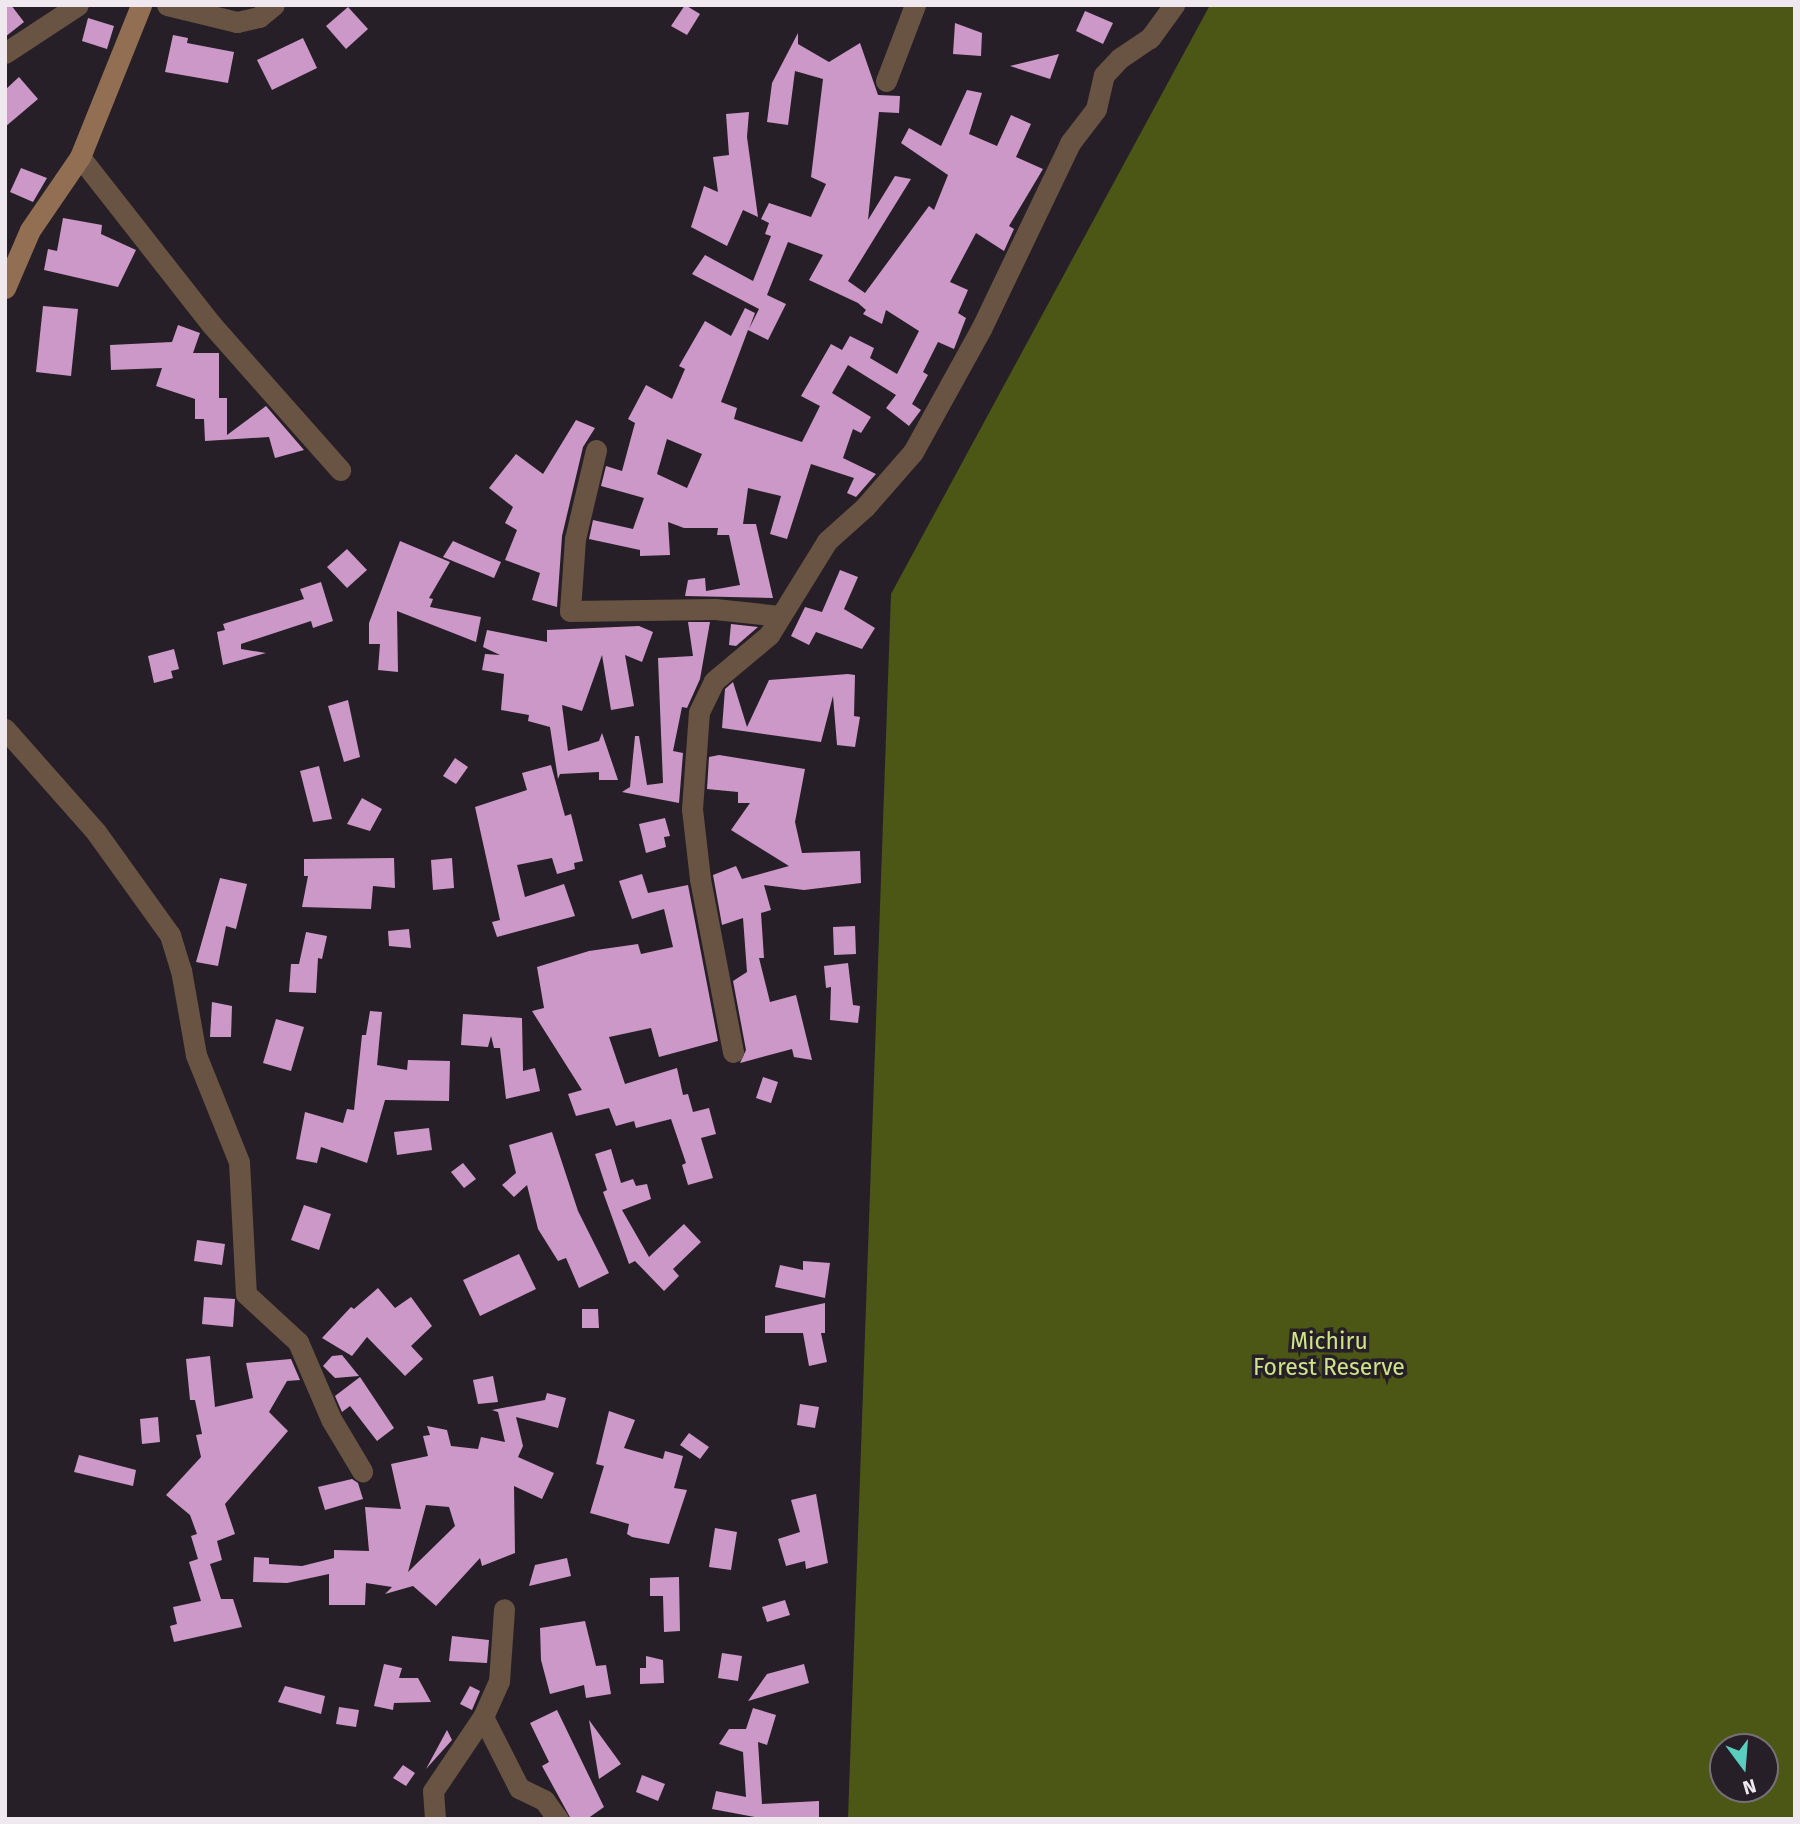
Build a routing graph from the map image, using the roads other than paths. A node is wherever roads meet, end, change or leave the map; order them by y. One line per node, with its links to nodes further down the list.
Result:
1 (78, 5): 7 (street)
2 (141, 5): 9 (street)
3 (167, 5): 4 (street)
4 (274, 5)
5 (915, 5): 8 (street)
6 (1174, 5): 13 (street)
7 (5, 53)
8 (886, 81)
9 (80, 157): 10 (street); 12 (street)
10 (5, 288)
11 (596, 450): 13 (street)
12 (340, 470)
13 (780, 616): 15 (street)
14 (5, 729): 16 (street)
15 (733, 1052)
16 (362, 1471)
17 (504, 1609): 18 (street)
18 (483, 1717): 19 (street); 20 (street)
19 (544, 1810): 21 (street)
20 (435, 1819)
21 (558, 1819)

